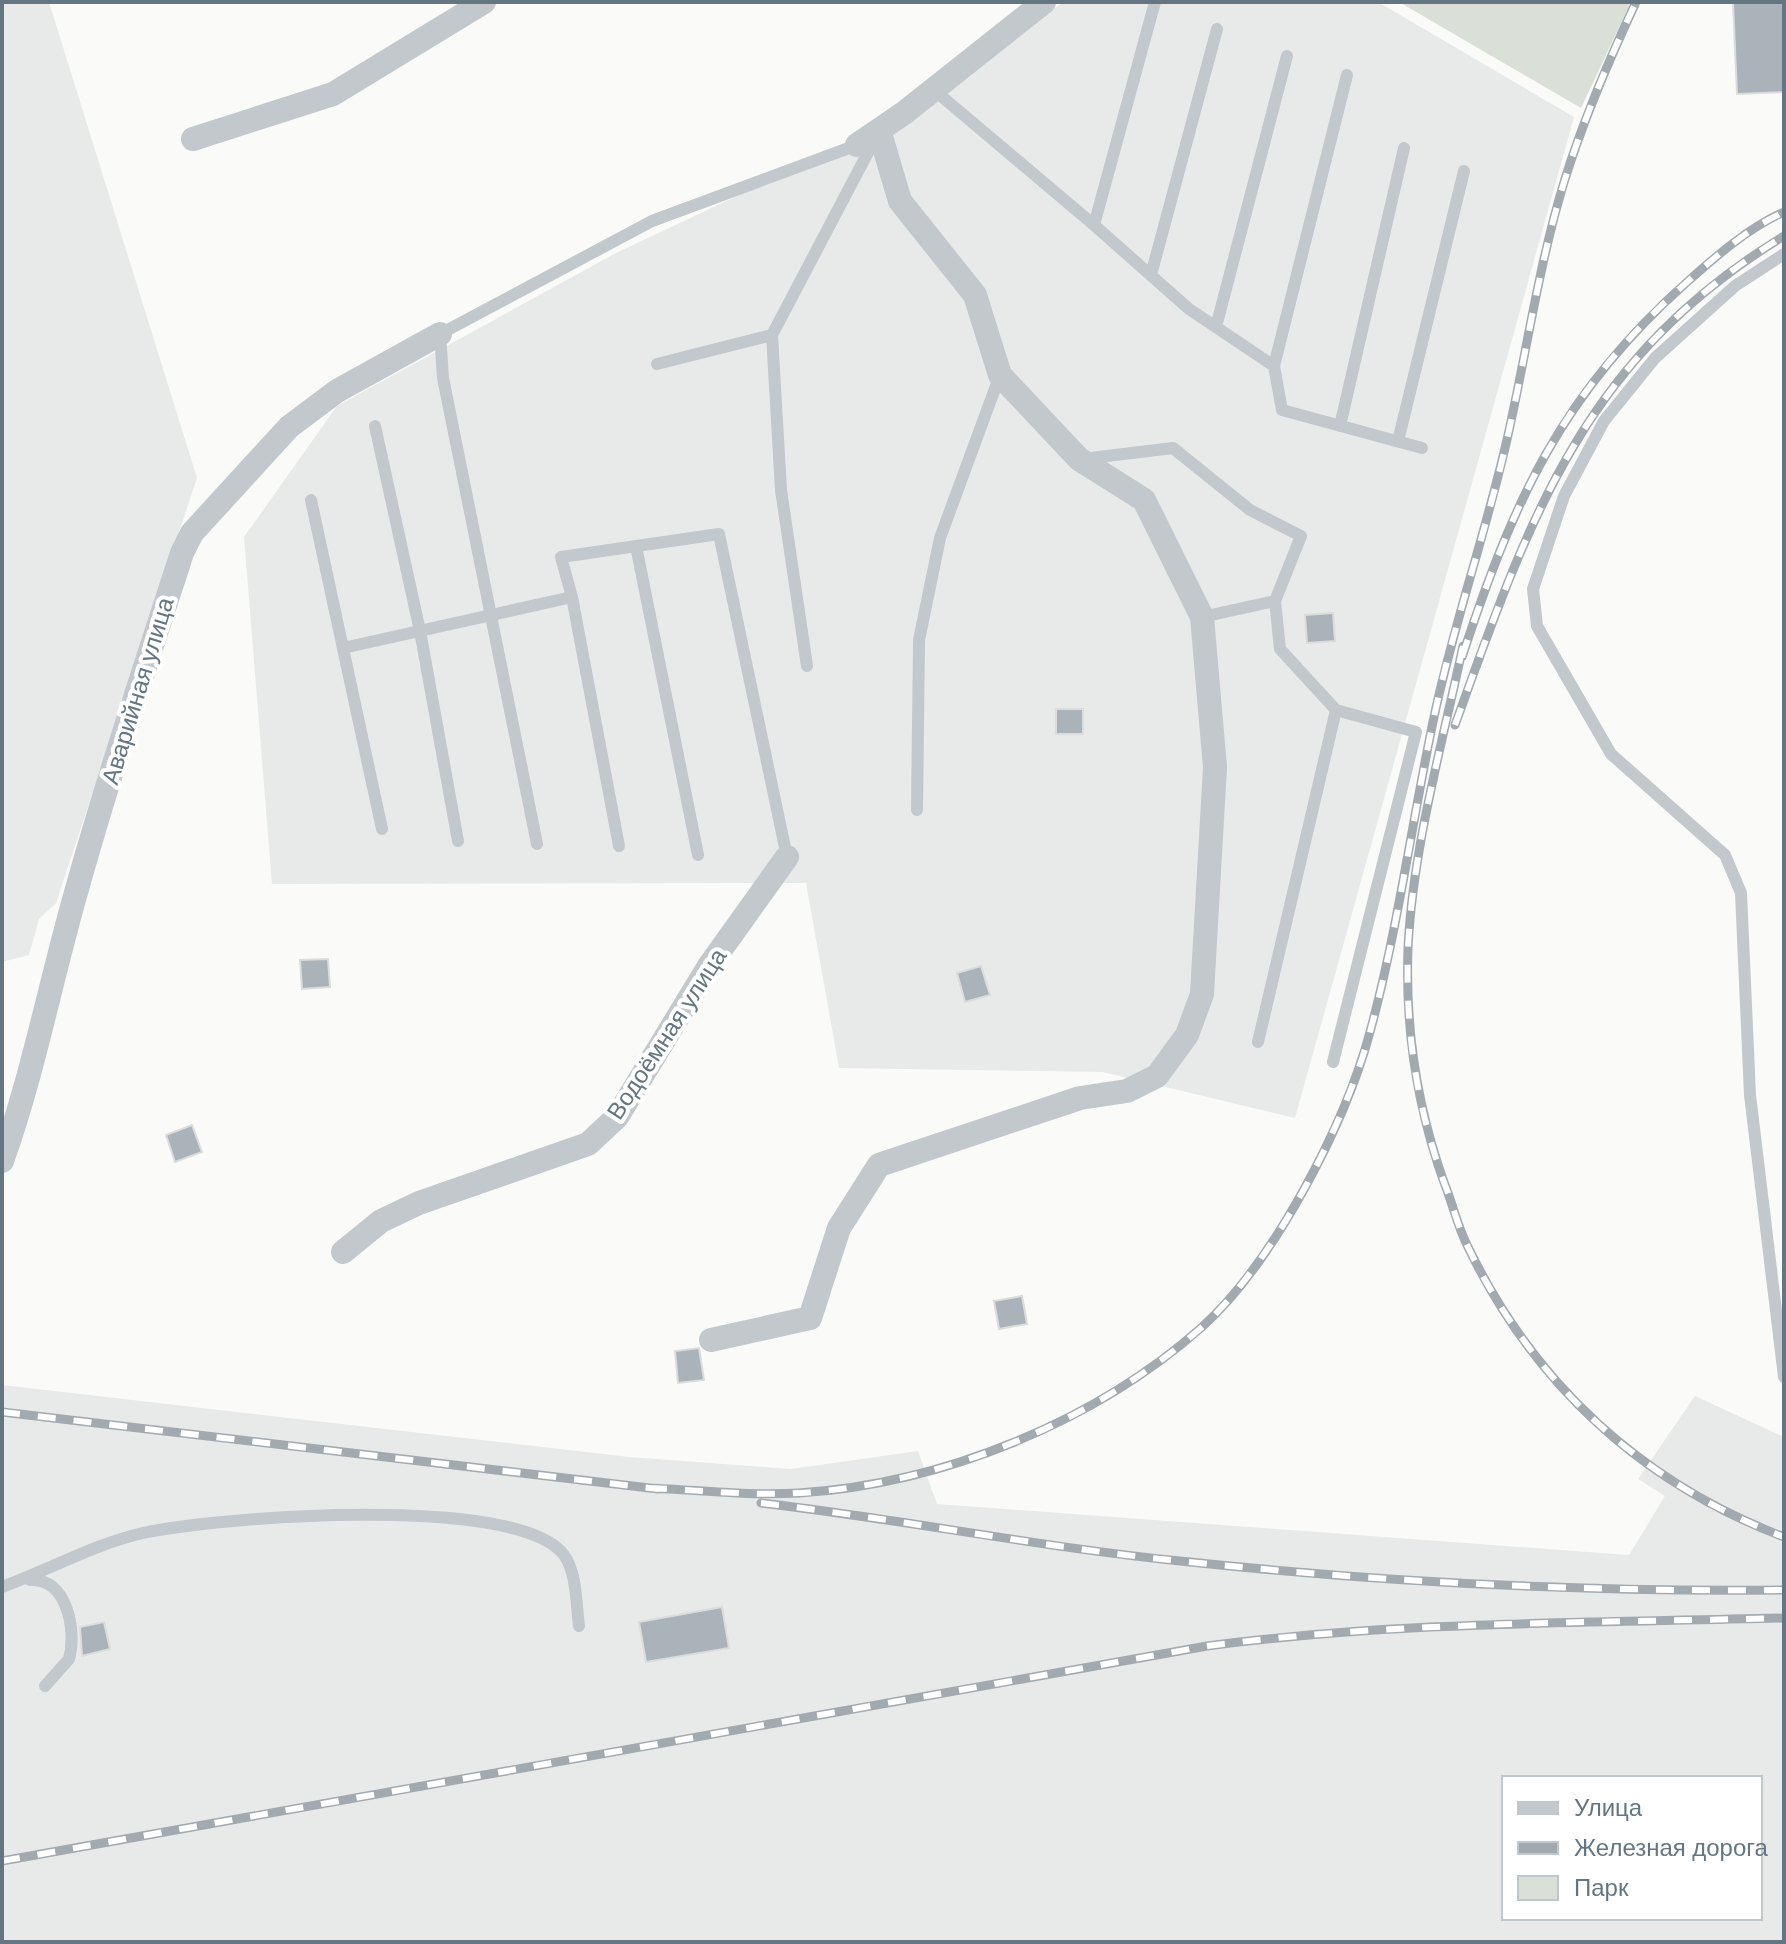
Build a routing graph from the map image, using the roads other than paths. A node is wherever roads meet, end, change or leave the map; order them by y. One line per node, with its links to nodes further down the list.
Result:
1 (484, 2): 9 (street)
2 (1044, 2): 7 (street)
3 (1155, 2): 13 (lane)
4 (1217, 29): 15 (lane)
5 (1287, 56): 16 (lane)
6 (1347, 75): 20 (lane)
7 (934, 90): 8 (street); 13 (lane)
8 (879, 130): 10 (street); 18 (lane); 21 (street)
9 (193, 139)
10 (857, 145): 17 (lane)
11 (1404, 148): 23 (lane)
12 (1464, 171): 24 (lane)
13 (1094, 225): 15 (lane)
14 (1784, 254): 50 (lane)
15 (1151, 275): 16 (lane)
16 (1216, 327): 20 (lane)
17 (440, 334): 31 (lane); 46 (street, Аварийная улица)
18 (772, 335): 19 (lane); 35 (lane)
19 (657, 364)
20 (1274, 366): 23 (lane)
21 (1000, 375): 26 (street); 37 (lane)
22 (375, 426): 33 (lane)
23 (1340, 426): 24 (lane)
24 (1398, 441): 25 (lane)
25 (1422, 448)
26 (1079, 459): 30 (lane); 32 (street)
27 (311, 500): 34 (lane)
28 (636, 546): 29 (lane); 42 (lane); 43 (lane)
29 (572, 597): 31 (lane); 41 (lane)
30 (1275, 601): 32 (lane); 36 (lane)
31 (490, 615): 33 (lane); 40 (lane)
32 (1202, 617): 49 (street)
33 (420, 631): 34 (lane); 39 (lane)
34 (343, 648): 38 (lane)
35 (807, 666)
36 (1336, 710): 44 (lane); 45 (lane)
37 (917, 810)
38 (382, 829)
39 (458, 841)
40 (537, 844)
41 (619, 846)
42 (698, 855)
43 (787, 857): 48 (street, Водоёмная улица)
44 (1258, 1042)
45 (1333, 1062)
46 (9, 1129): 47 (street, Аварийная улица)
47 (2, 1161)
48 (343, 1252)
49 (711, 1340)
50 (1784, 1377)
51 (22, 1580): 52 (lane); 53 (lane); 54 (lane)
52 (2, 1587)
53 (579, 1626)
54 (45, 1686)

